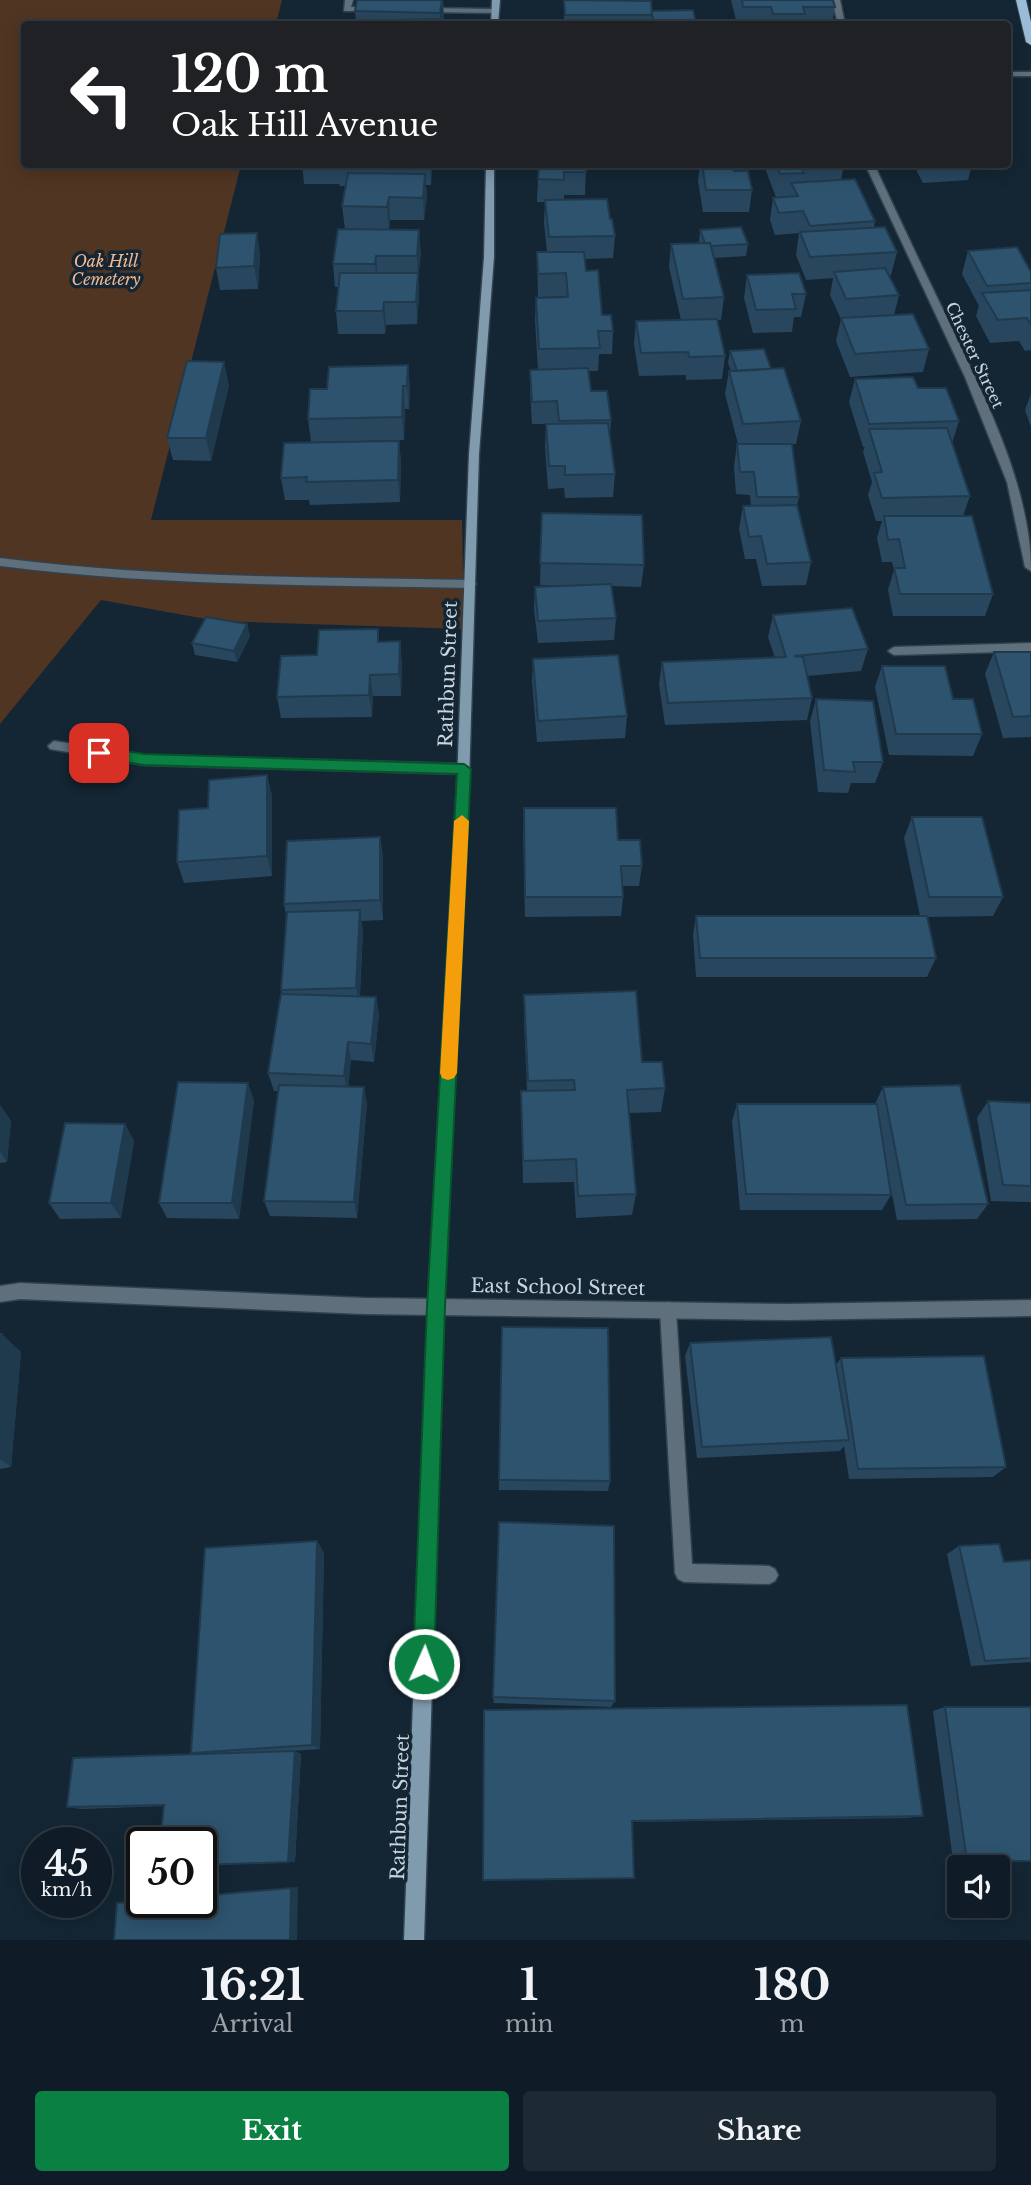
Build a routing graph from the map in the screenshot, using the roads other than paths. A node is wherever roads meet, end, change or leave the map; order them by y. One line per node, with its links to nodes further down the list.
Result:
1 (349, 0): 5 (street)
2 (496, 0): 7 (main road)
3 (836, 0): 9 (street)
4 (1021, 0): 10 (main road)
5 (387, 9)
6 (414, 10): 7 (street)
7 (495, 10): 8 (main road)
8 (495, 21)
9 (841, 21)
10 (1031, 42)
11 (1011, 74): 12 (street)
12 (1031, 74)
13 (490, 168): 17 (main road, Rathbun Street)
14 (871, 168): 16 (street, Chester Street)
15 (0, 562): 17 (street)
16 (1031, 567)
17 (470, 584): 21 (main road, Rathbun Street)
18 (1031, 647): 19 (street)
19 (894, 651)
20 (54, 746): 21 (street)
21 (464, 769): 23 (main road, Rathbun Street)
22 (0, 1294): 23 (street, East School Street)
23 (436, 1306): 25 (street, East School Street); 27 (main road, Rathbun Street)
24 (1031, 1308): 25 (street, East School Street)
25 (667, 1310): 26 (street)
26 (769, 1575)
27 (414, 1940)

